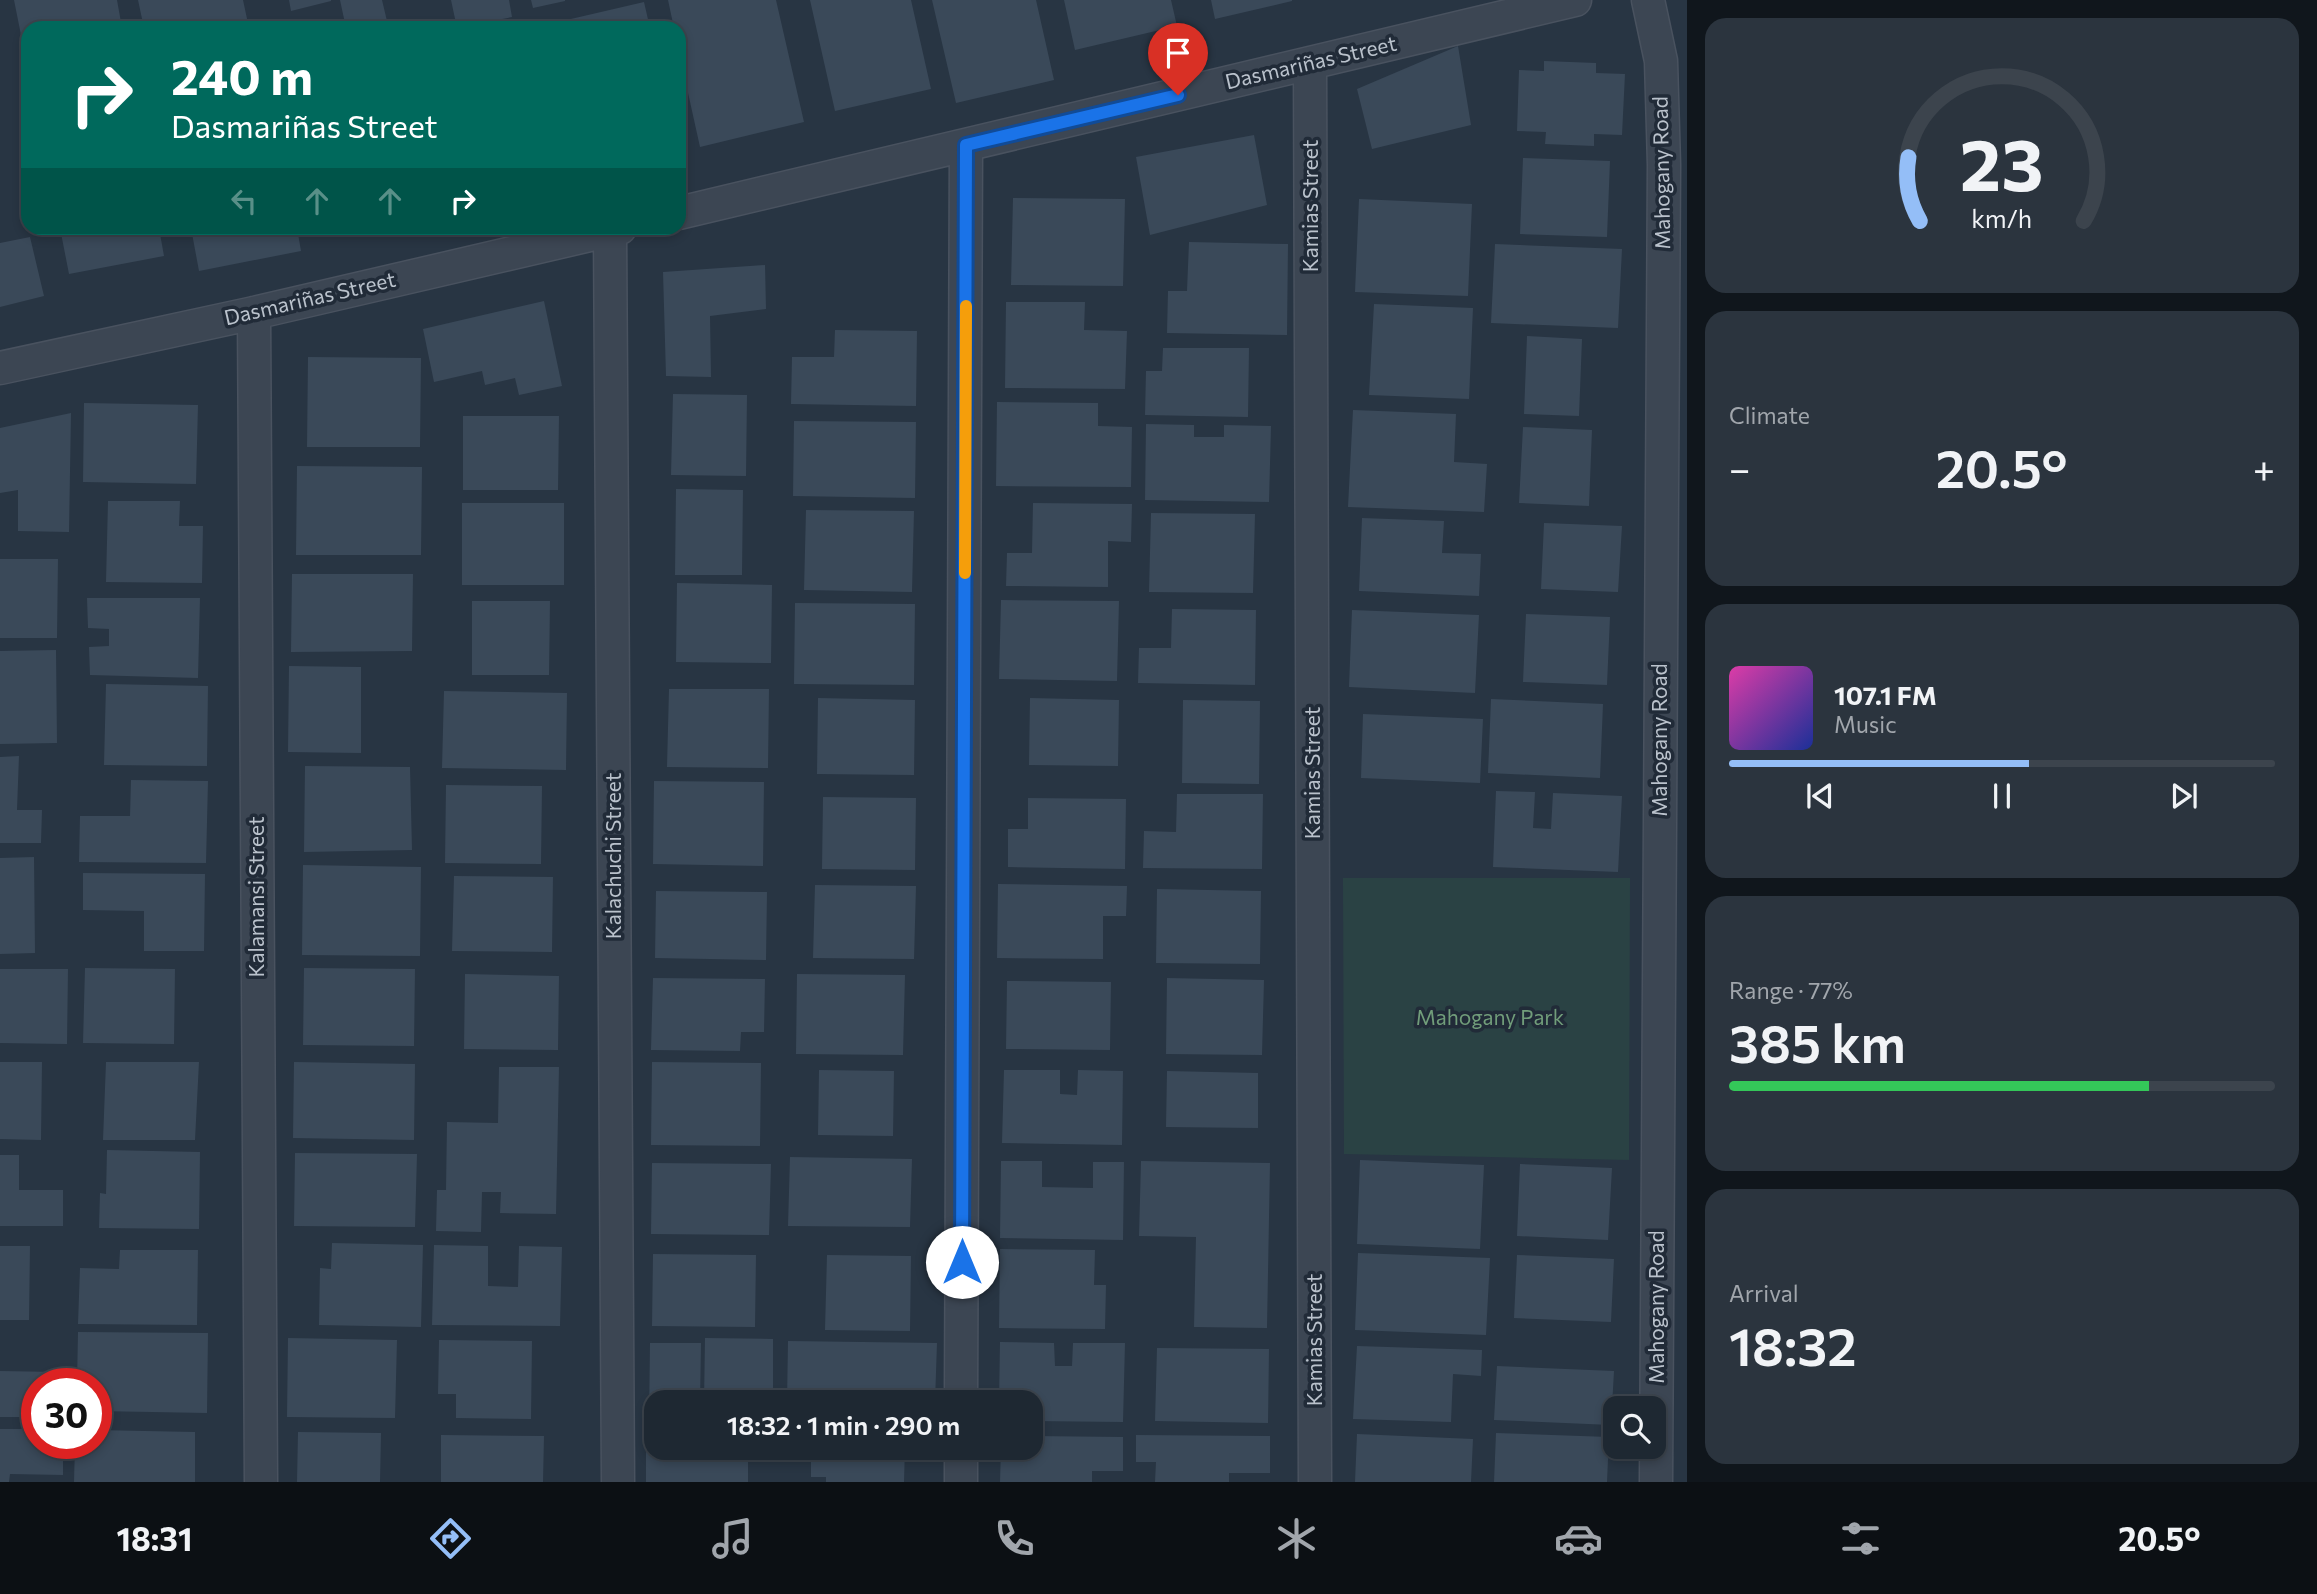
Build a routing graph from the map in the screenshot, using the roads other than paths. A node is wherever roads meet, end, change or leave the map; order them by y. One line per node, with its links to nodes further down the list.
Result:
1 (1575, 0): 3 (street, Dasmariñas Street)
2 (1648, 0): 16 (street, Mahogany Road)
3 (1310, 64): 4 (street, Dasmariñas Street); 15 (street, Kamias Street)
4 (966, 145): 5 (street, Dasmariñas Street); 10 (street)
5 (686, 212)
6 (589, 235): 8 (street, Dasmariñas Street)
7 (615, 235): 13 (street, Kalachuchi Street)
8 (254, 313): 9 (street, Dasmariñas Street); 12 (street, Kalamansi Street)
9 (0, 368)
10 (961, 1390)
11 (961, 1460): 14 (street)
12 (261, 1482)
13 (618, 1482)
14 (961, 1482)
15 (1315, 1482)
16 (1656, 1482)

